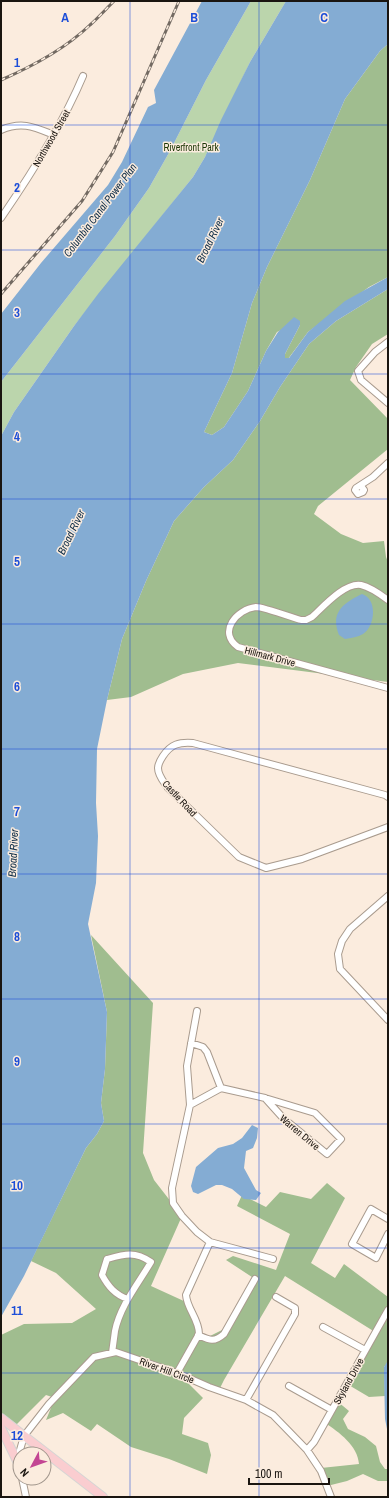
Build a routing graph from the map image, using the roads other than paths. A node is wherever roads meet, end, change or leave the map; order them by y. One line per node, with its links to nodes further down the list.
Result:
1 (83, 76): 3 (street, Northwood Street)
2 (1, 130): 3 (street)
3 (54, 135): 4 (street, Northwood Street)
4 (1, 218)
5 (388, 342): 6 (street)
6 (388, 403)
7 (388, 463): 8 (street)
8 (361, 486)
9 (388, 600): 10 (street, Hillmark Drive)
10 (388, 688)
11 (388, 797): 12 (street, Castle Road)
12 (388, 827)
13 (388, 896): 15 (street)
14 (197, 1011): 16 (street)
15 (388, 1020)
16 (191, 1043): 17 (street); 19 (street)
17 (221, 1088): 18 (street, Warren Drive); 19 (street)
18 (265, 1098): 18 (street, Warren Drive)
19 (190, 1105): 22 (street)
20 (388, 1219): 21 (street)
21 (388, 1234)
22 (210, 1242): 23 (street); 29 (street)
23 (273, 1259)
24 (255, 1279): 29 (street)
25 (276, 1296): 34 (street)
26 (128, 1299): 26 (street); 31 (street)
27 (388, 1310): 30 (street, Skyland Drive)
28 (323, 1327): 30 (street)
29 (198, 1335): 32 (street)
30 (365, 1350): 35 (street, Skyland Drive)
31 (112, 1353): 32 (street, River Hill Circle); 38 (street, River Hill Circle)
32 (177, 1372): 34 (street, River Hill Circle)
33 (289, 1386): 35 (street)
34 (246, 1400): 40 (street, River Hill Circle)
35 (332, 1410): 40 (street, Skyland Drive)
36 (1, 1418): 38 (main road)
37 (1, 1428): 41 (main road)
38 (24, 1436): 39 (street, River Hill Circle); 44 (main road)
39 (21, 1446)
40 (308, 1450): 45 (street, River Hill Circle)
41 (12, 1451)
42 (24, 1486): 43 (street)
43 (26, 1497)
44 (103, 1497)
45 (331, 1497)

